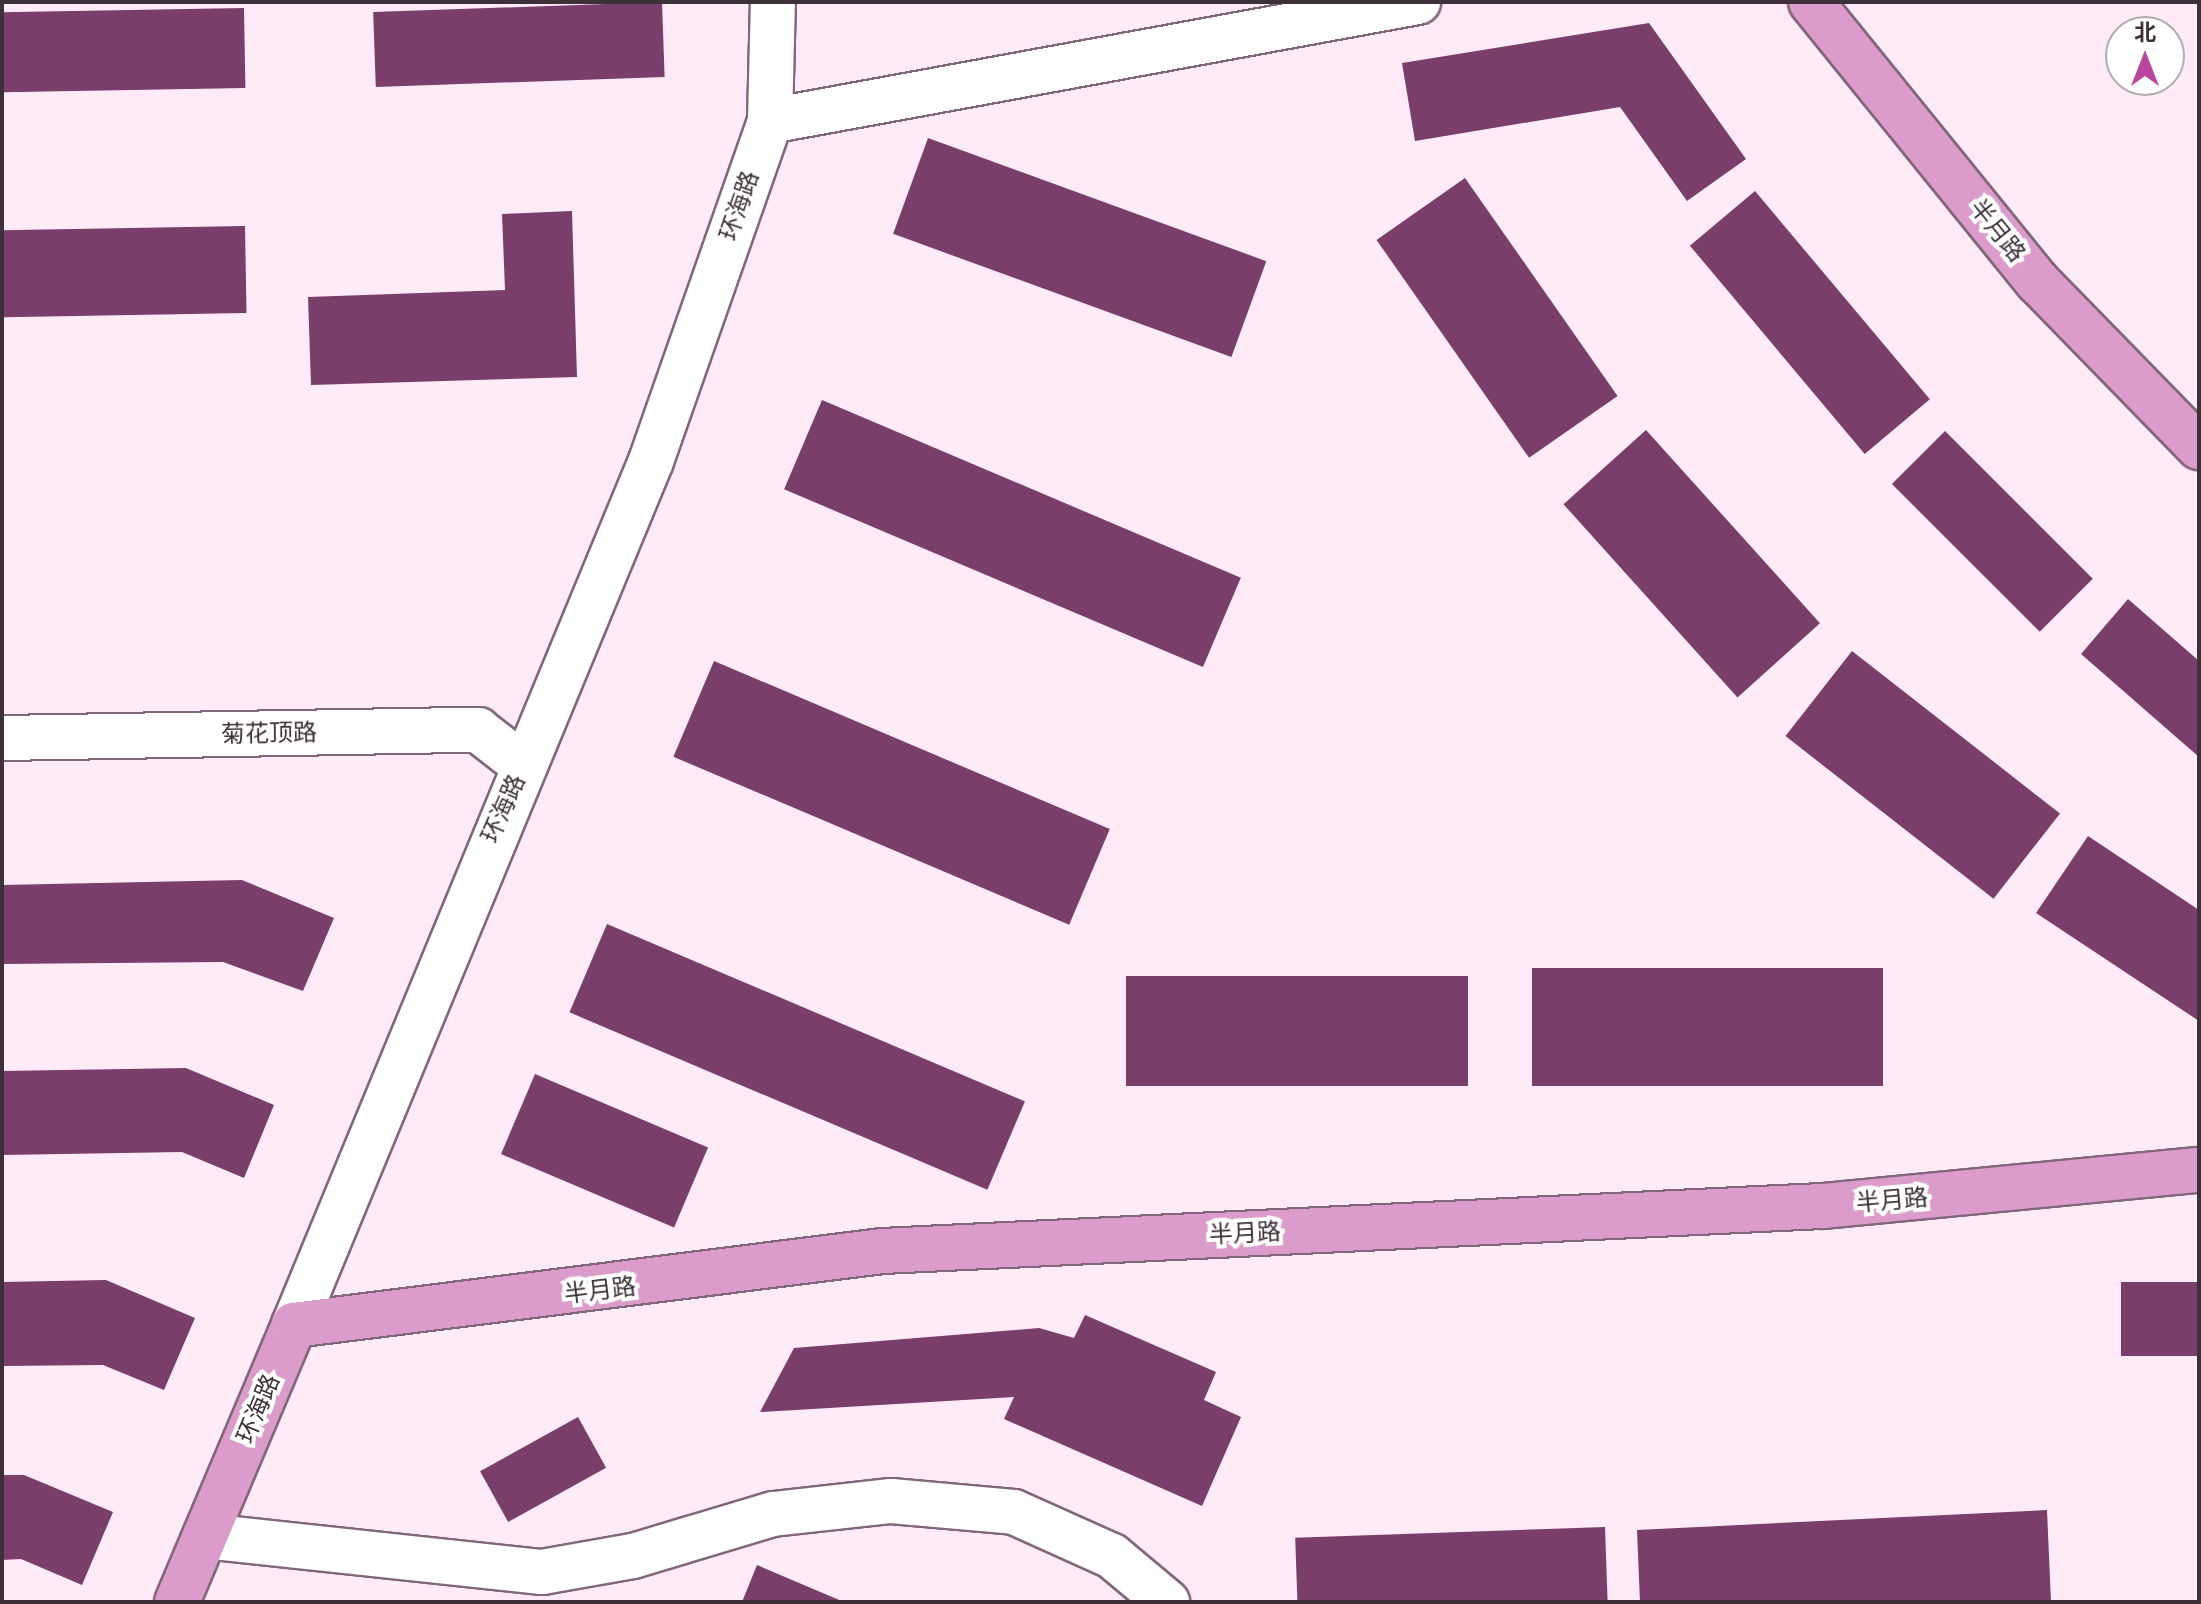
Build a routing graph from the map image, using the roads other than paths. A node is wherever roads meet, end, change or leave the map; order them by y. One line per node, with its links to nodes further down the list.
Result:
1 (773, 2): 4 (street, 环海路)
2 (1418, 2): 4 (street)
3 (1811, 2): 5 (main road, 半月路)
4 (770, 121): 7 (street, 环海路)
5 (2199, 447)
6 (2, 738): 7 (street, 菊花顶路)
7 (523, 765): 9 (street, 环海路)
8 (2199, 1170): 9 (main road, 半月路)
9 (294, 1325): 10 (main road, 环海路)
10 (205, 1536): 11 (main road, 环海路); 12 (street)
11 (177, 1602)
12 (1167, 1602)

